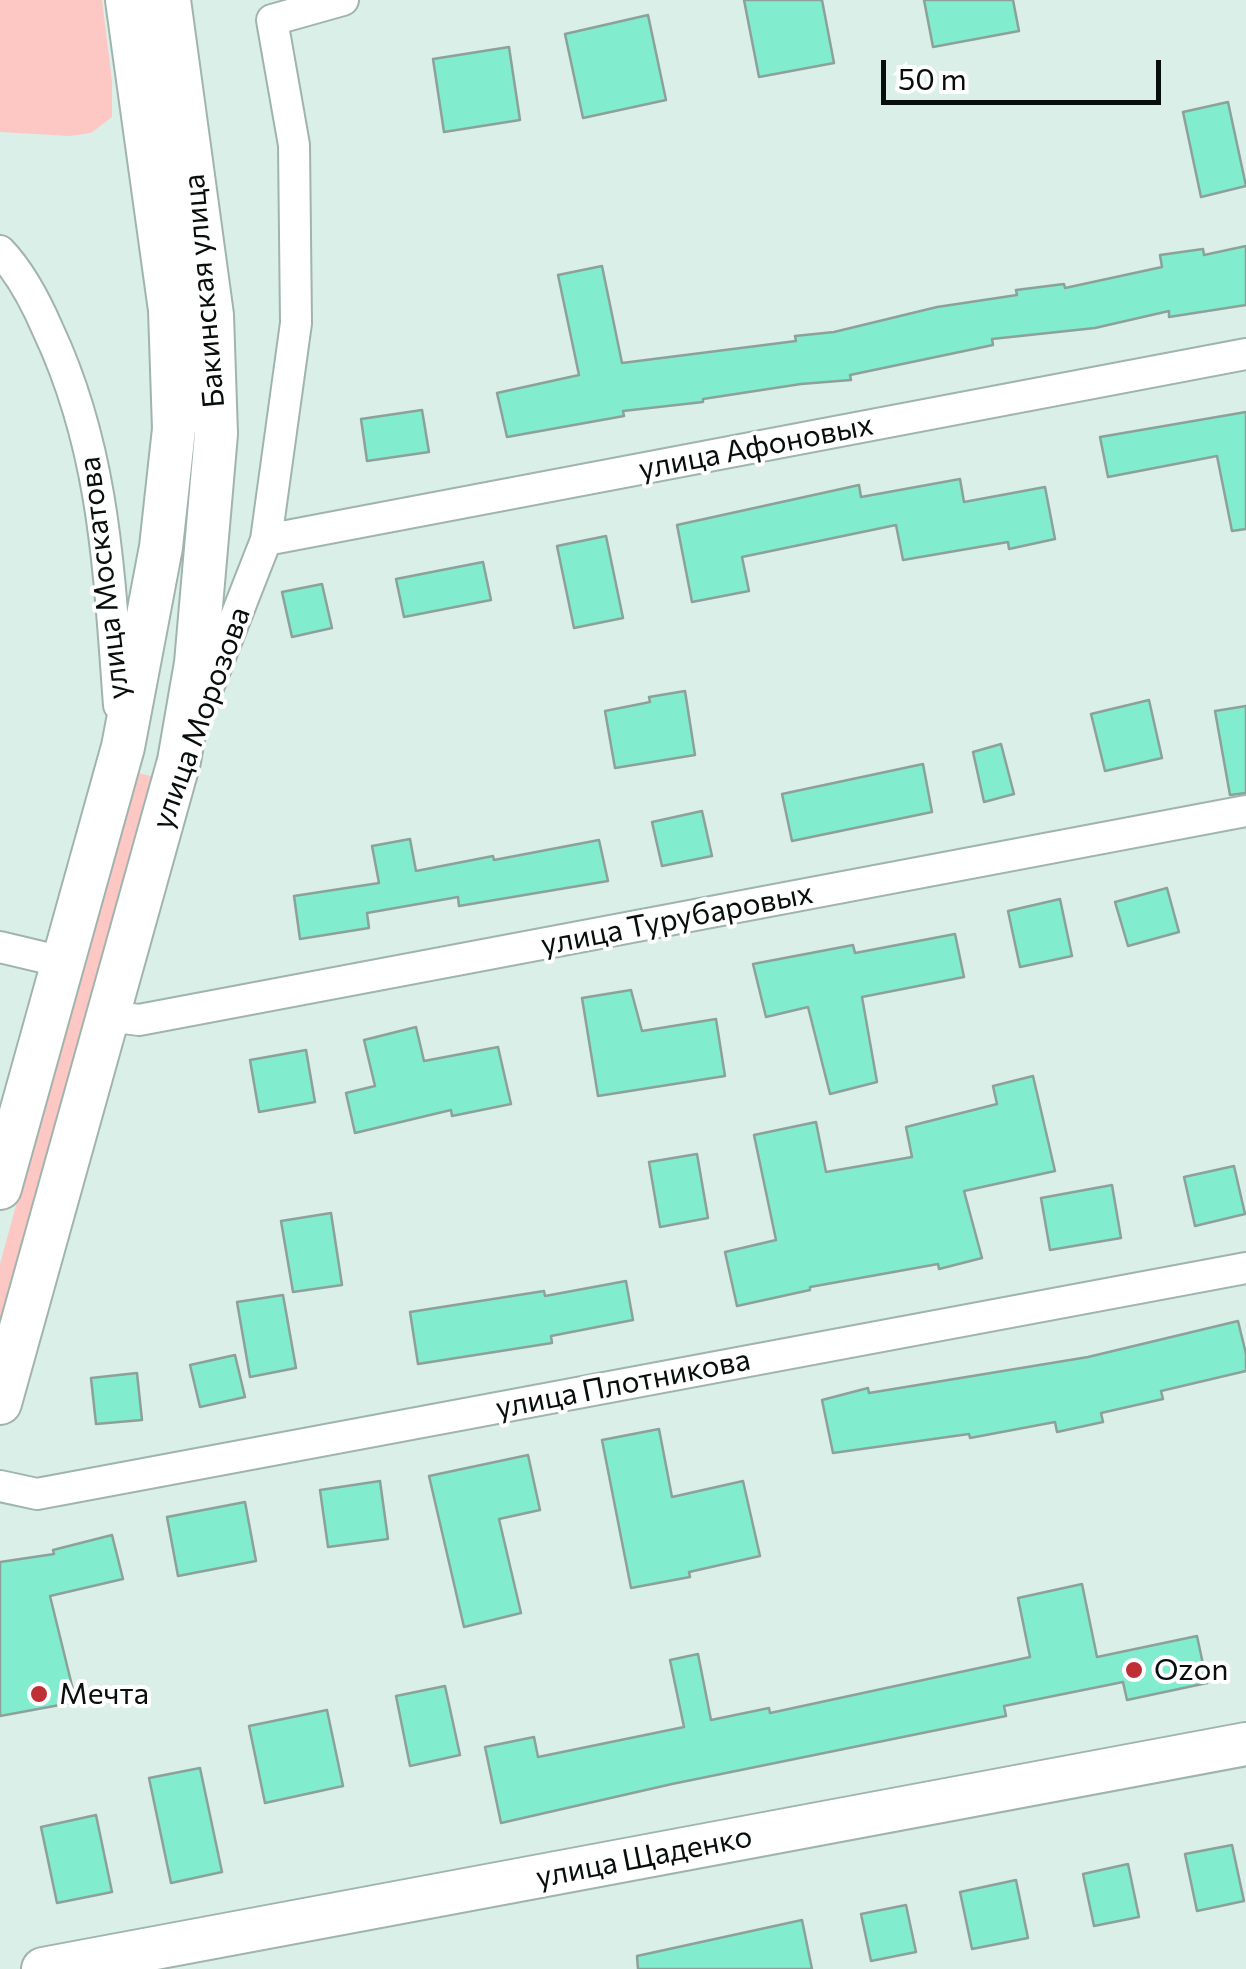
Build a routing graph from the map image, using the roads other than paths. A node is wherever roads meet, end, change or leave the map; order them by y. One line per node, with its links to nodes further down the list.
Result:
1 (127, 0): 7 (main road, Бакинская улица)
2 (169, 0): 8 (main road, Бакинская улица)
3 (342, 0): 6 (street, улица Морозова)
4 (0, 252): 7 (street, улица Москатова)
5 (1246, 354): 6 (street, улица Афоновых)
6 (266, 540): 8 (street, улица Морозова)
7 (122, 747): 11 (main road, улица Морозова)
8 (180, 761): 12 (main road, улица Морозова)
9 (1246, 811): 12 (street, улица Турубаровых)
10 (0, 947): 11 (street)
11 (63, 962): 13 (main road, улица Морозова)
12 (108, 1016): 15 (main road, улица Морозова)
13 (0, 1188)
14 (1246, 1268): 16 (street, улица Плотникова)
15 (0, 1402)
16 (0, 1486)
17 (1246, 1744): 18 (main road, улица Щаденко)
18 (42, 1969)

